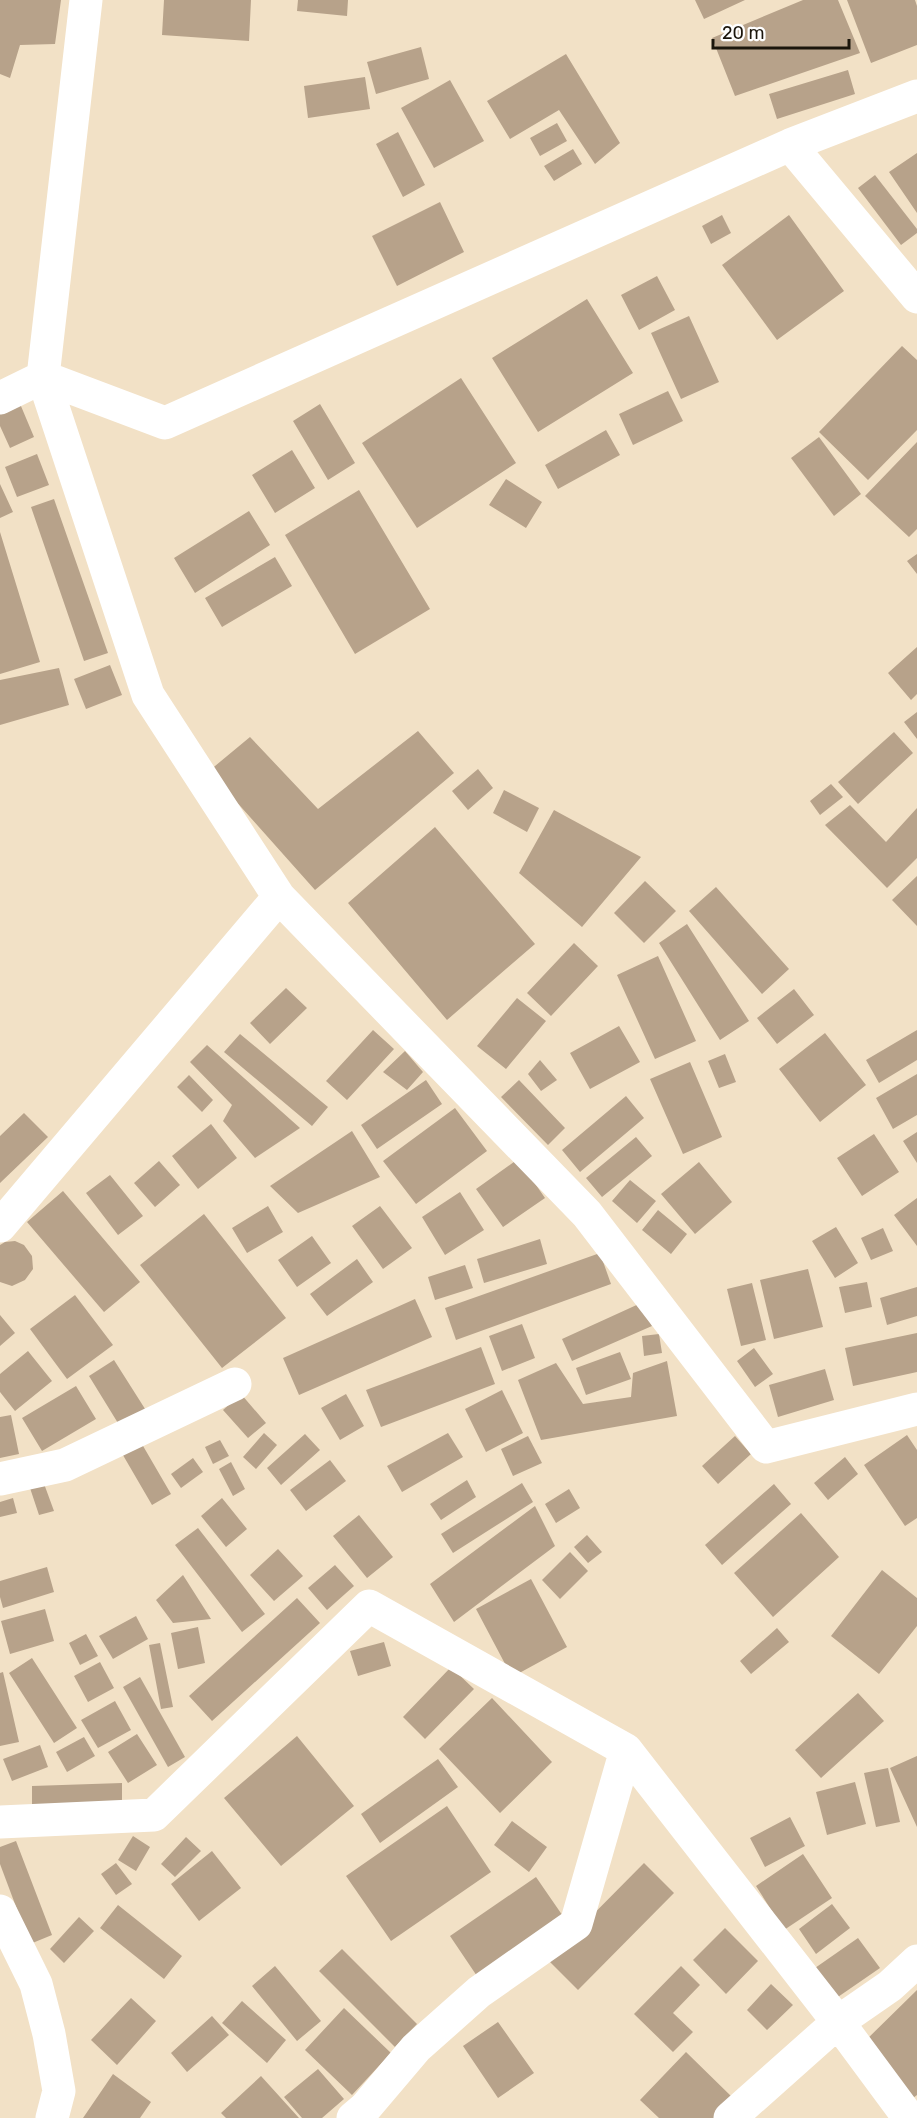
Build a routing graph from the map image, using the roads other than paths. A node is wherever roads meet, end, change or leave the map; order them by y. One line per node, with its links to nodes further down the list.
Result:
1 (86, 0): 5 (street)
2 (917, 96): 3 (street)
3 (790, 145): 4 (street); 5 (street)
4 (917, 297)
5 (43, 377): 6 (street); 7 (street)
6 (0, 398)
7 (279, 897): 8 (street); 10 (street)
8 (0, 1226)
9 (235, 1384): 11 (street)
10 (917, 1409)
11 (0, 1479)
12 (626, 1750): 13 (street); 16 (street); 18 (street)
13 (0, 1822)
14 (0, 1911): 17 (street)
15 (917, 1961): 16 (street)
16 (838, 2022): 19 (street); 20 (street)
17 (52, 2118)
18 (353, 2118)
19 (730, 2118)
20 (909, 2118)

